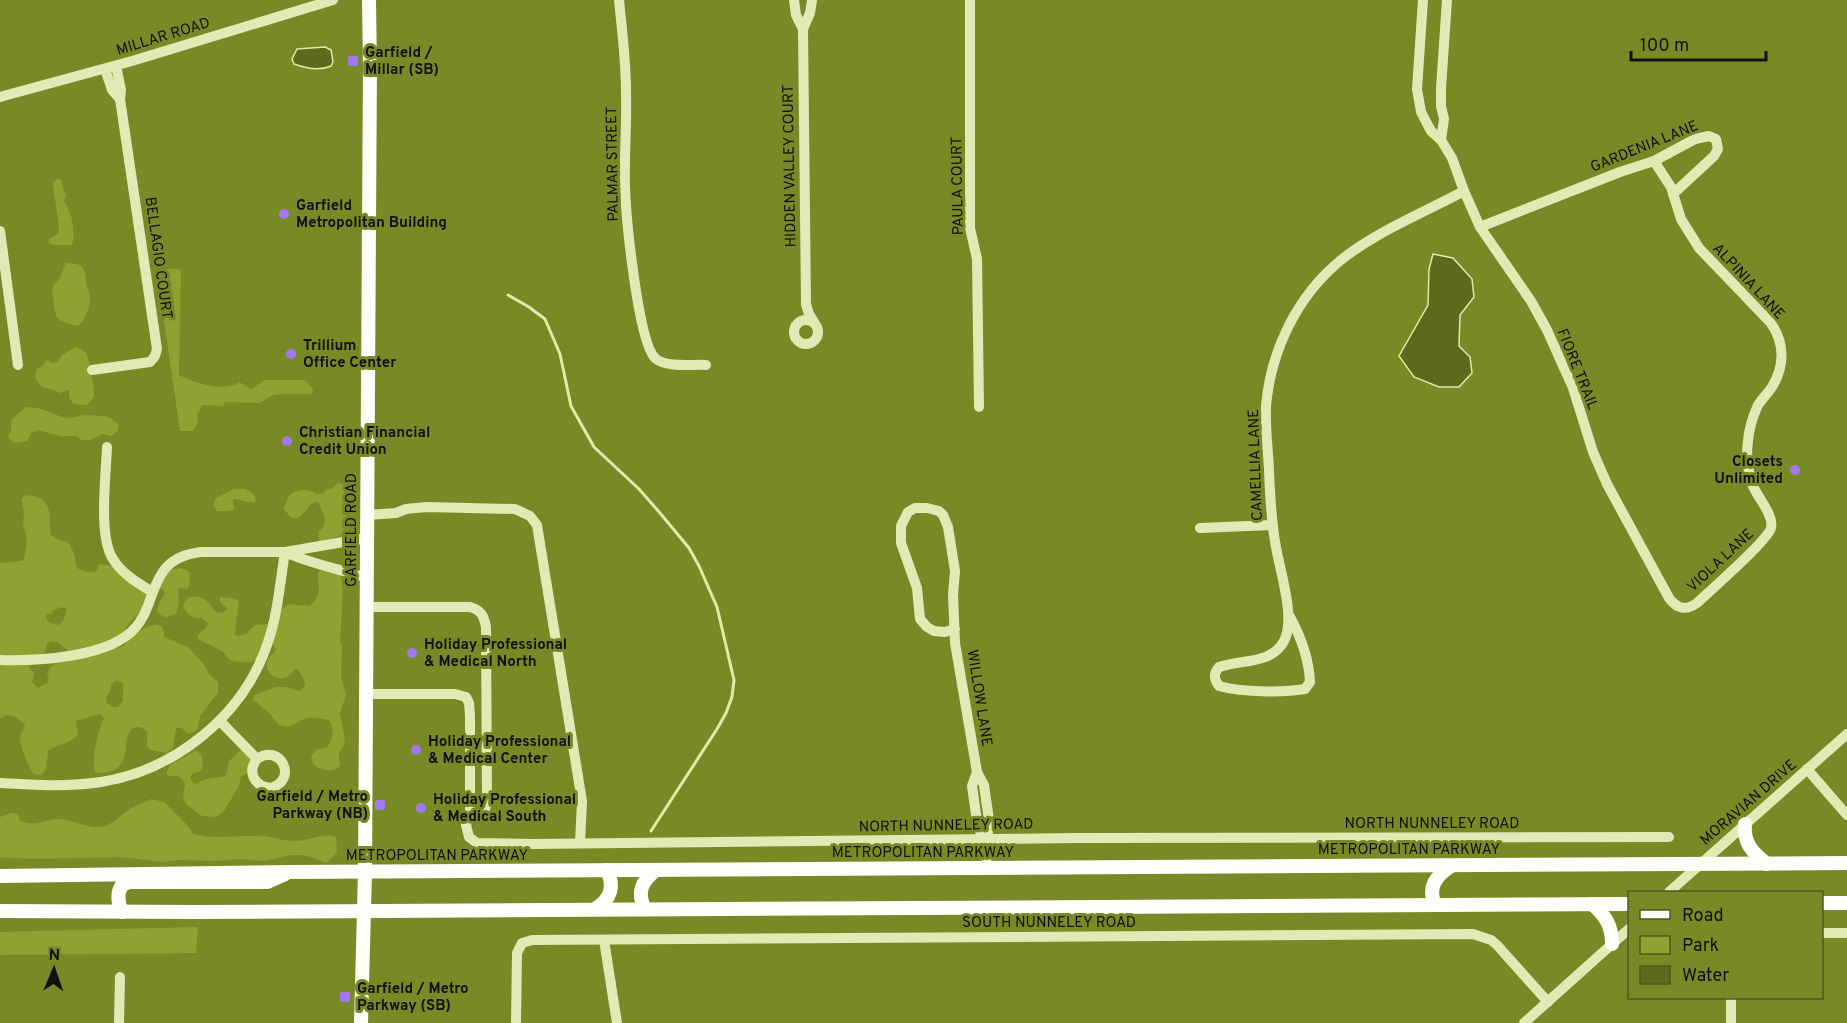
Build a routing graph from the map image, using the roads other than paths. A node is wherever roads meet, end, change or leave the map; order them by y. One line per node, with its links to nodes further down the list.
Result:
1 (333, 0): 10 (street, MILLAR ROAD)
2 (369, 0): 26 (main road, GARFIELD ROAD)
3 (620, 0): 22 (street, PALMAR STREET)
4 (794, 0): 9 (street, HIDDEN VALLEY COURT)
5 (812, 0): 9 (street, HIDDEN VALLEY COURT)
6 (970, 0): 24 (street, PAULA COURT)
7 (1423, 0): 12 (street, FIORE TRAIL)
8 (1447, 0): 12 (street, FIORE TRAIL)
9 (803, 29): 18 (street, HIDDEN VALLEY COURT)
10 (110, 67): 11 (street, MILLAR ROAD); 23 (street, BELLAGIO COURT)
11 (0, 97)
12 (1441, 140): 14 (street, FIORE TRAIL)
13 (1654, 161): 15 (street, ALPINIA LANE); 15 (street, GARDENIA LANE); 16 (street, GARDENIA LANE)
14 (1464, 191): 16 (street, FIORE TRAIL); 27 (street, CAMELLIA LANE)
15 (1673, 194): 28 (street, ALPINIA LANE)
16 (1480, 227): 35 (street, FIORE TRAIL)
17 (0, 231): 21 (street)
18 (806, 304): 19 (street, HIDDEN VALLEY COURT); 20 (street, HIDDEN VALLEY COURT)
19 (814, 322): 20 (street); 20 (street)
20 (799, 323)
21 (18, 365)
22 (706, 365)
23 (92, 370)
24 (979, 407)
25 (107, 447): 33 (street)
26 (367, 514): 30 (main road, GARFIELD ROAD); 50 (street)
27 (1272, 525): 29 (street); 36 (street, CAMELLIA LANE)
28 (1772, 526): 35 (street, VIOLA LANE)
29 (1200, 528)
30 (367, 538): 31 (street); 32 (main road, GARFIELD ROAD)
31 (285, 552): 32 (street); 33 (street); 40 (street)
32 (367, 578): 34 (main road, GARFIELD ROAD)
33 (152, 592): 38 (street)
34 (367, 607): 39 (main road, GARFIELD ROAD); 45 (street)
35 (1683, 609)
36 (1289, 615): 36 (street, CAMELLIA LANE)
37 (955, 629): 37 (street, WILLOW LANE); 49 (street, WILLOW LANE)
38 (0, 660)
39 (365, 694): 45 (street, NORTH NUNNELEY ROAD); 59 (main road, GARFIELD ROAD)
40 (220, 721): 42 (street); 44 (street)
41 (1847, 734): 43 (street, MORAVIAN DRIVE)
42 (257, 759)
43 (1808, 769): 46 (street); 47 (street, MORAVIAN DRIVE)
44 (0, 783)
45 (470, 814): 50 (street, NORTH NUNNELEY ROAD)
46 (1847, 815)
47 (1745, 824): 52 (street, MORAVIAN DRIVE); 53 (main road)
48 (1669, 837): 49 (street, NORTH NUNNELEY ROAD)
49 (985, 839): 50 (street, NORTH NUNNELEY ROAD); 55 (street, WILLOW LANE)
50 (580, 843)
51 (1847, 863): 53 (main road, METROPOLITAN PARKWAY)
52 (1700, 864): 53 (main road, METROPOLITAN PARKWAY); 54 (main road, METROPOLITAN PARKWAY); 61 (street, MORAVIAN DRIVE)
53 (1767, 864)
54 (1451, 866): 55 (main road, METROPOLITAN PARKWAY); 66 (main road)
55 (987, 868): 57 (main road, METROPOLITAN PARKWAY)
56 (608, 870): 57 (main road, METROPOLITAN PARKWAY); 59 (main road, METROPOLITAN PARKWAY); 67 (main road)
57 (656, 870): 68 (main road)
58 (290, 872): 59 (main road, METROPOLITAN PARKWAY); 60 (main road, METROPOLITAN PARKWAY); 71 (main road)
59 (365, 872): 70 (main road, GARFIELD ROAD)
60 (0, 876)
61 (1669, 891)
62 (1823, 903): 63 (main road)
63 (1847, 903)
64 (1592, 904): 65 (main road); 66 (main road); 74 (main road)
65 (1628, 904)
66 (1435, 905): 68 (main road)
67 (595, 909): 68 (main road); 70 (main road)
68 (645, 909)
69 (0, 911): 71 (main road)
70 (364, 911): 71 (main road); 80 (main road, GARFIELD ROAD)
71 (122, 912)
72 (1823, 933): 73 (street)
73 (1847, 933)
74 (1623, 936): 78 (street)
75 (604, 940): 78 (street, SOUTH NUNNELEY ROAD); 81 (street, SOUTH NUNNELEY ROAD); 82 (street)
76 (120, 977): 79 (street)
77 (1731, 999): 84 (street)
78 (1548, 1002): 83 (street)
79 (119, 1023)
80 (361, 1023)
81 (516, 1023)
82 (617, 1023)
83 (1524, 1023)
84 (1731, 1023)

